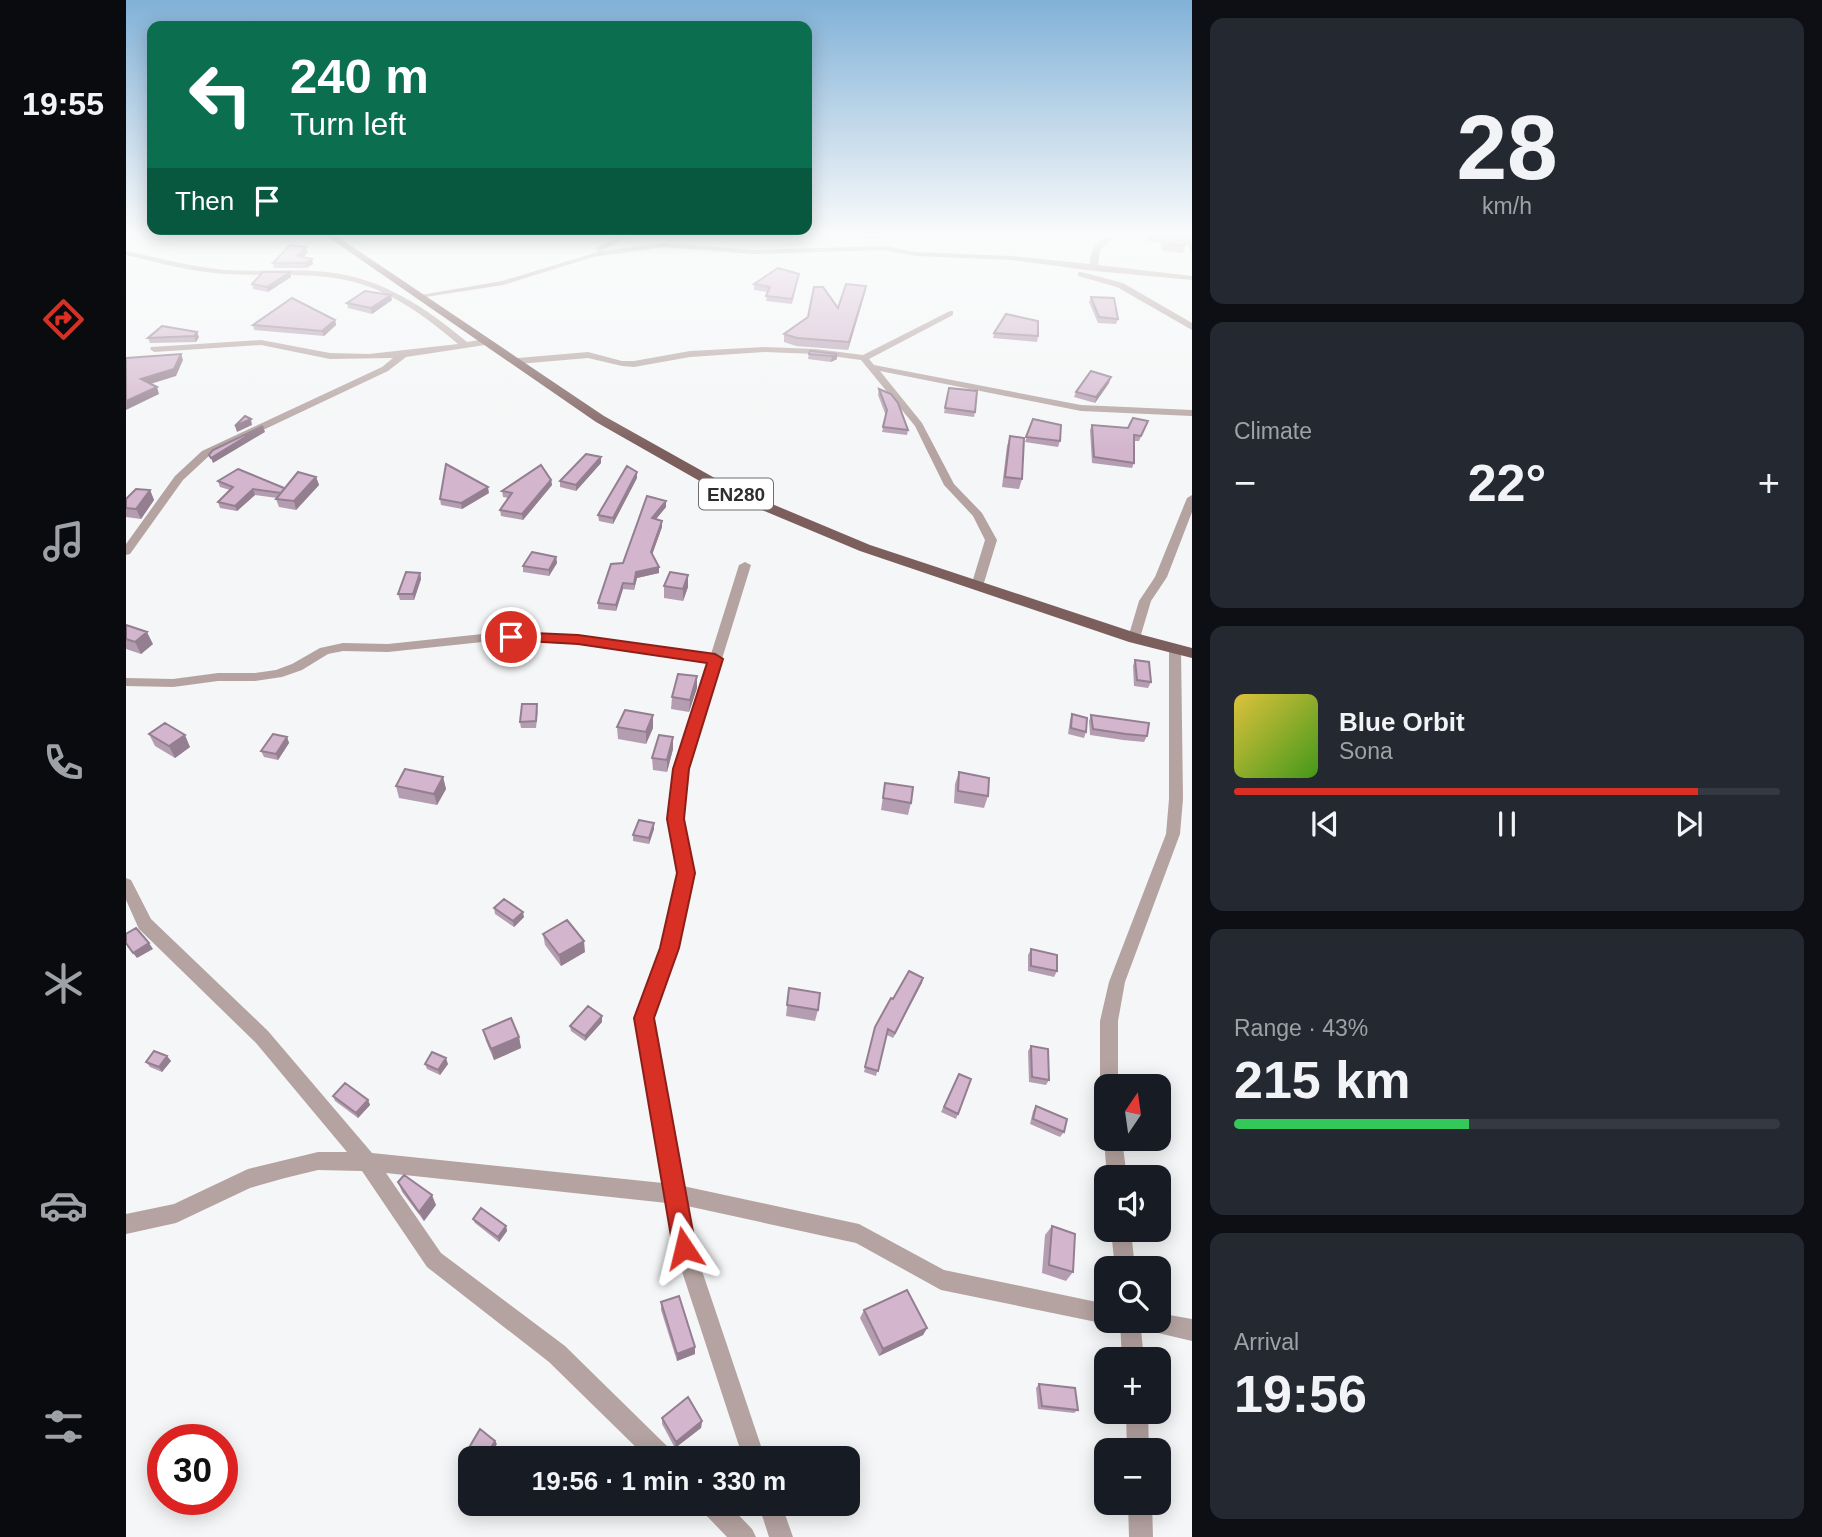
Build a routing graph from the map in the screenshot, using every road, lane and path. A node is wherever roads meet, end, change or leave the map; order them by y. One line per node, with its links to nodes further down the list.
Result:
1 (416, 307): 7 (street)
2 (434, 307): 6 (main road, EN280)
3 (1157, 307): 5 (street)
4 (950, 313): 10 (street)
5 (1192, 327)
6 (485, 342): 7 (street); 11 (main road, EN280)
7 (465, 345): 9 (street)
8 (154, 349): 9 (street)
9 (404, 354): 15 (street)
10 (864, 358): 11 (street); 12 (street)
11 (518, 361): 17 (main road, EN280)
12 (873, 367): 13 (street); 17 (street)
13 (1192, 412)
14 (1192, 498): 18 (street)
15 (126, 552)
16 (745, 565): 21 (street)
17 (978, 586): 18 (main road, EN280)
18 (1134, 638): 19 (main road, EN280)
19 (1175, 649): 20 (main road, EN280); 24 (street)
20 (1192, 653)
21 (715, 659): 22 (street); 26 (street)
22 (126, 682)
23 (126, 884): 25 (street)
24 (1109, 1074)
25 (367, 1162): 26 (street); 27 (street); 31 (street)
26 (675, 1194): 28 (street); 32 (street)
27 (126, 1224)
28 (1094, 1312)
29 (1171, 1326): 30 (street)
30 (1192, 1330)
31 (651, 1446)
32 (750, 1446)
33 (1140, 1515): 38 (street)
34 (723, 1516): 36 (street)
35 (774, 1516): 37 (street)
36 (744, 1537)
37 (781, 1537)
38 (1141, 1537)

